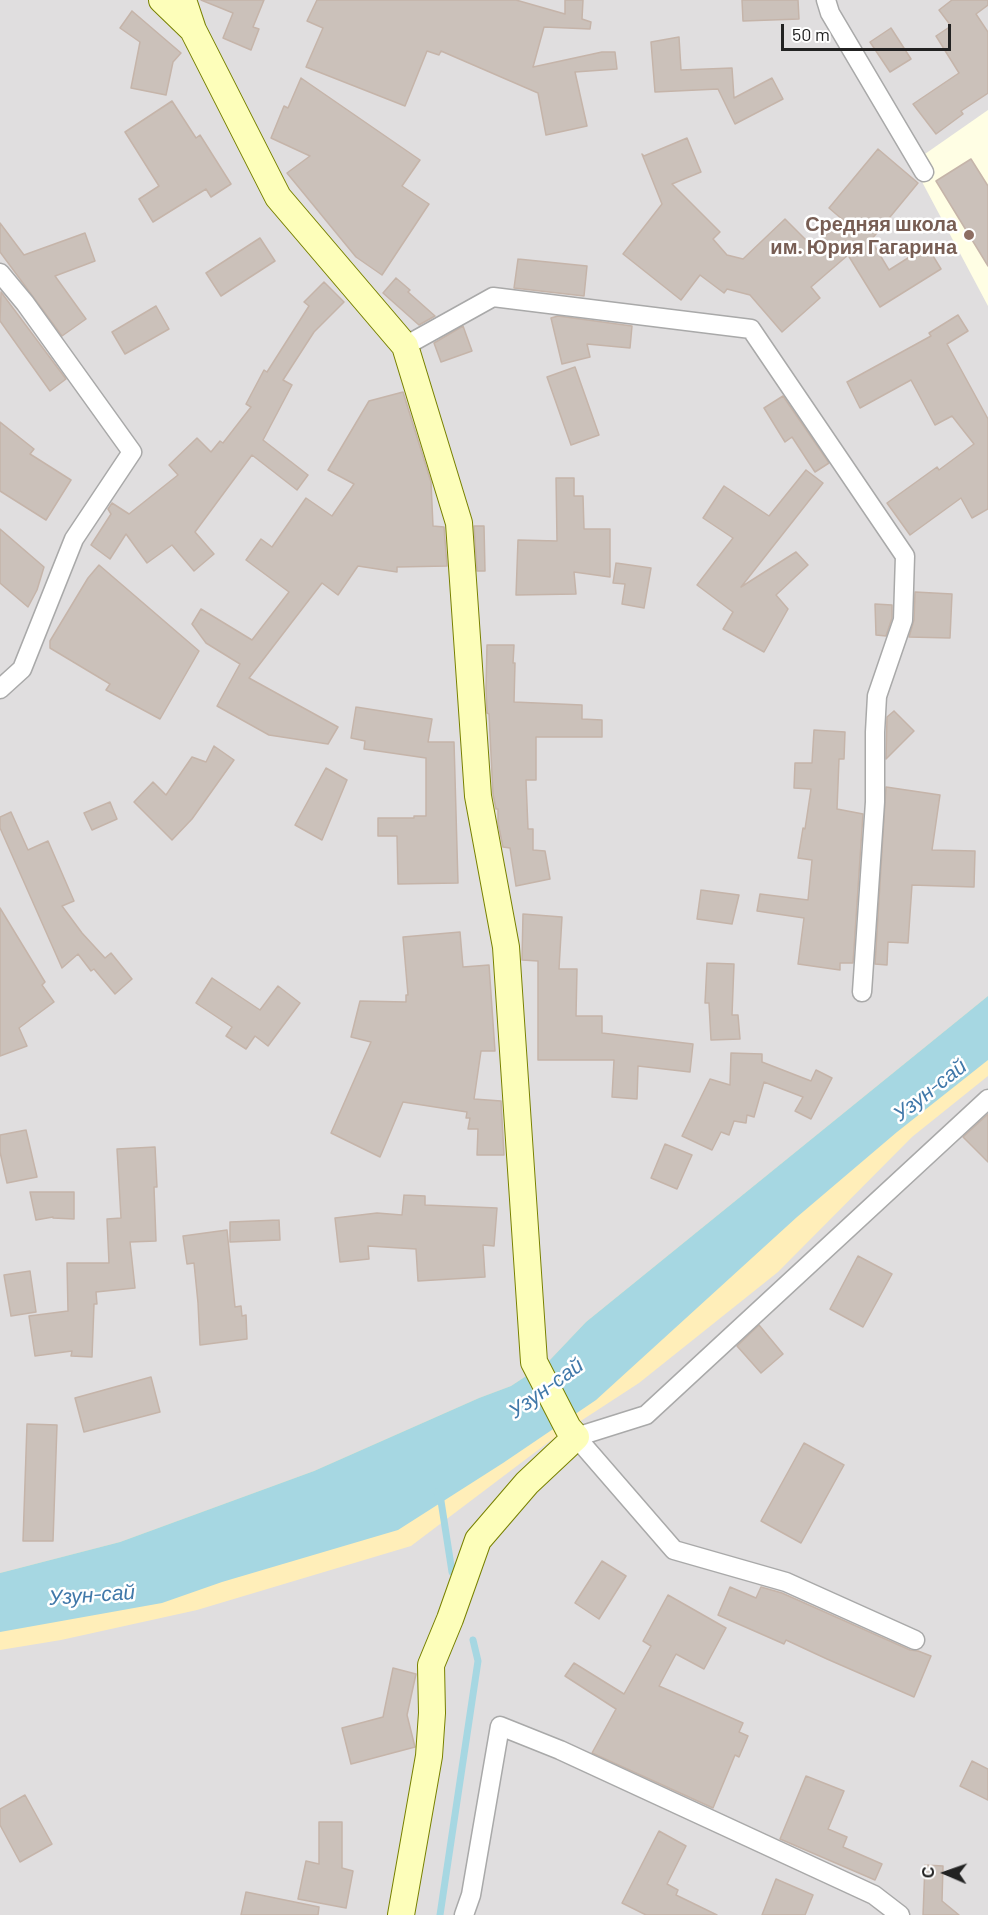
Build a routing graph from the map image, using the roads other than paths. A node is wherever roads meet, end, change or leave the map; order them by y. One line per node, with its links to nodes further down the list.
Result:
1 (162, 0): 4 (street)
2 (183, 0): 4 (street)
3 (826, 0): 5 (street)
4 (193, 30): 7 (street)
5 (924, 172)
6 (0, 273): 8 (street)
7 (405, 346): 9 (street); 11 (street)
8 (0, 689)
9 (862, 992)
10 (988, 1099): 11 (street)
11 (572, 1432): 12 (street); 13 (street)
12 (915, 1640)
13 (400, 1915)
14 (465, 1915): 15 (street)
15 (900, 1915)

